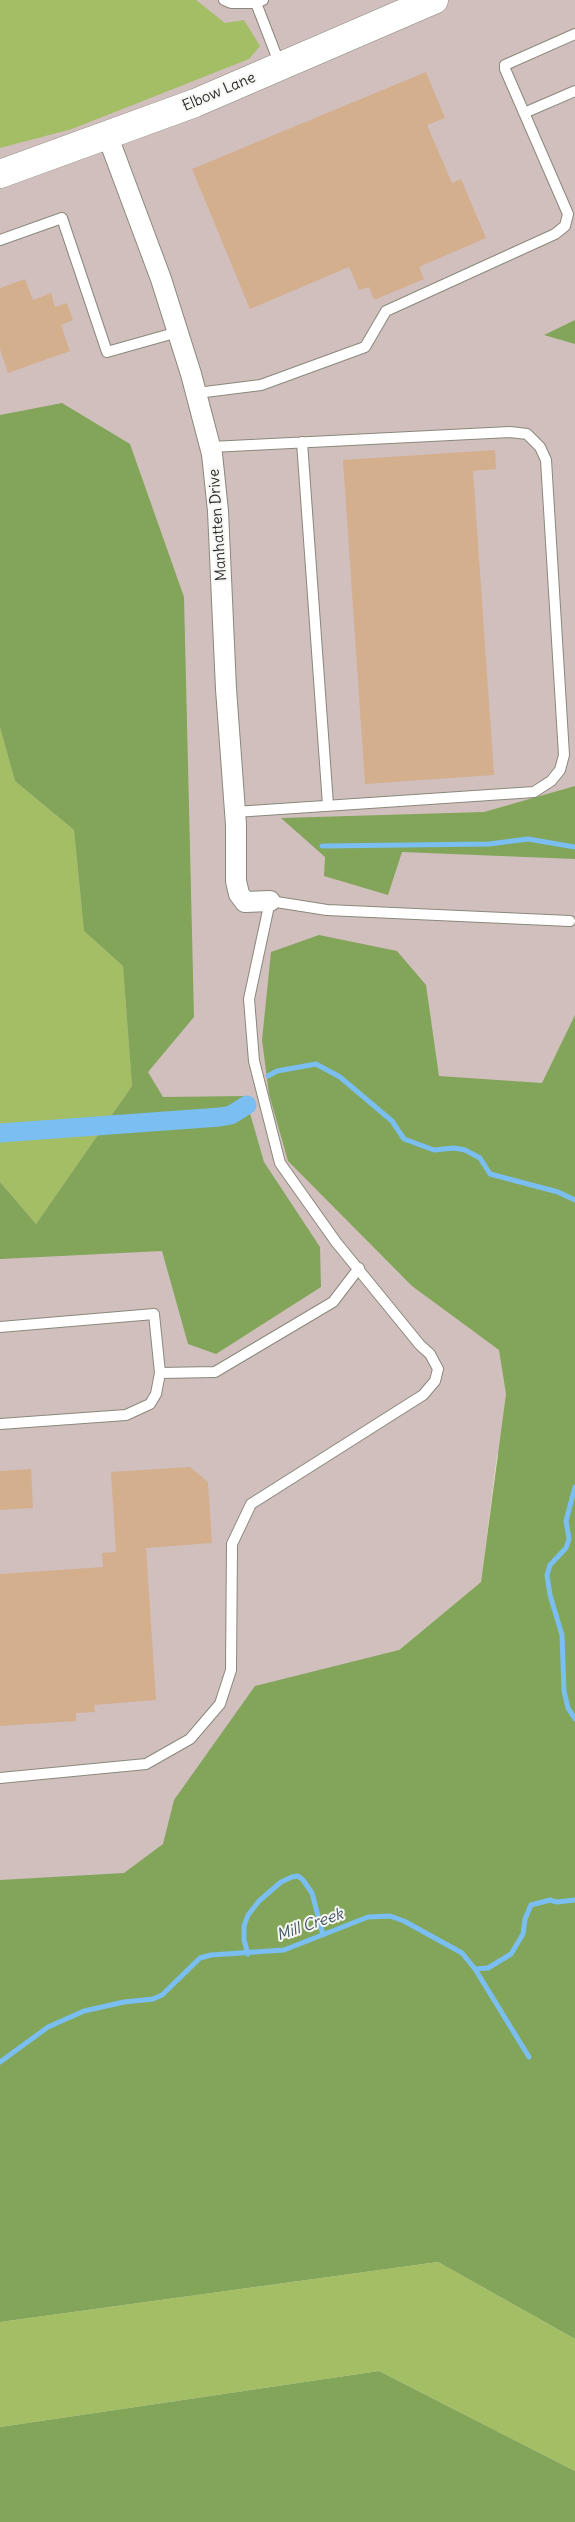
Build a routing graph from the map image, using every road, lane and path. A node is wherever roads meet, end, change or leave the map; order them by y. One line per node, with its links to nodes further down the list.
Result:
1 (224, 0): 3 (lane)
2 (434, 0): 5 (street, Elbow Lane)
3 (260, 1): 5 (lane)
4 (575, 34): 7 (lane)
5 (280, 66): 8 (street, Elbow Lane)
6 (575, 91): 7 (lane)
7 (524, 113): 12 (lane)
8 (108, 136): 9 (street, Elbow Lane); 11 (street, Manhatten Drive)
9 (0, 174)
10 (0, 240): 11 (lane)
11 (178, 332): 12 (street, Manhatten Drive)
12 (197, 393): 14 (street, Manhatten Drive)
13 (302, 442): 14 (lane); 15 (lane); 15 (lane)
14 (211, 447): 16 (street, Manhatten Drive)
15 (328, 805): 16 (lane)
16 (235, 812): 17 (street, Manhatten Drive)
17 (270, 901): 18 (lane); 19 (lane)
18 (570, 921)
19 (359, 1268): 21 (lane); 23 (lane)
20 (0, 1327): 21 (lane)
21 (160, 1373): 22 (lane)
22 (0, 1424)
23 (0, 1778)

